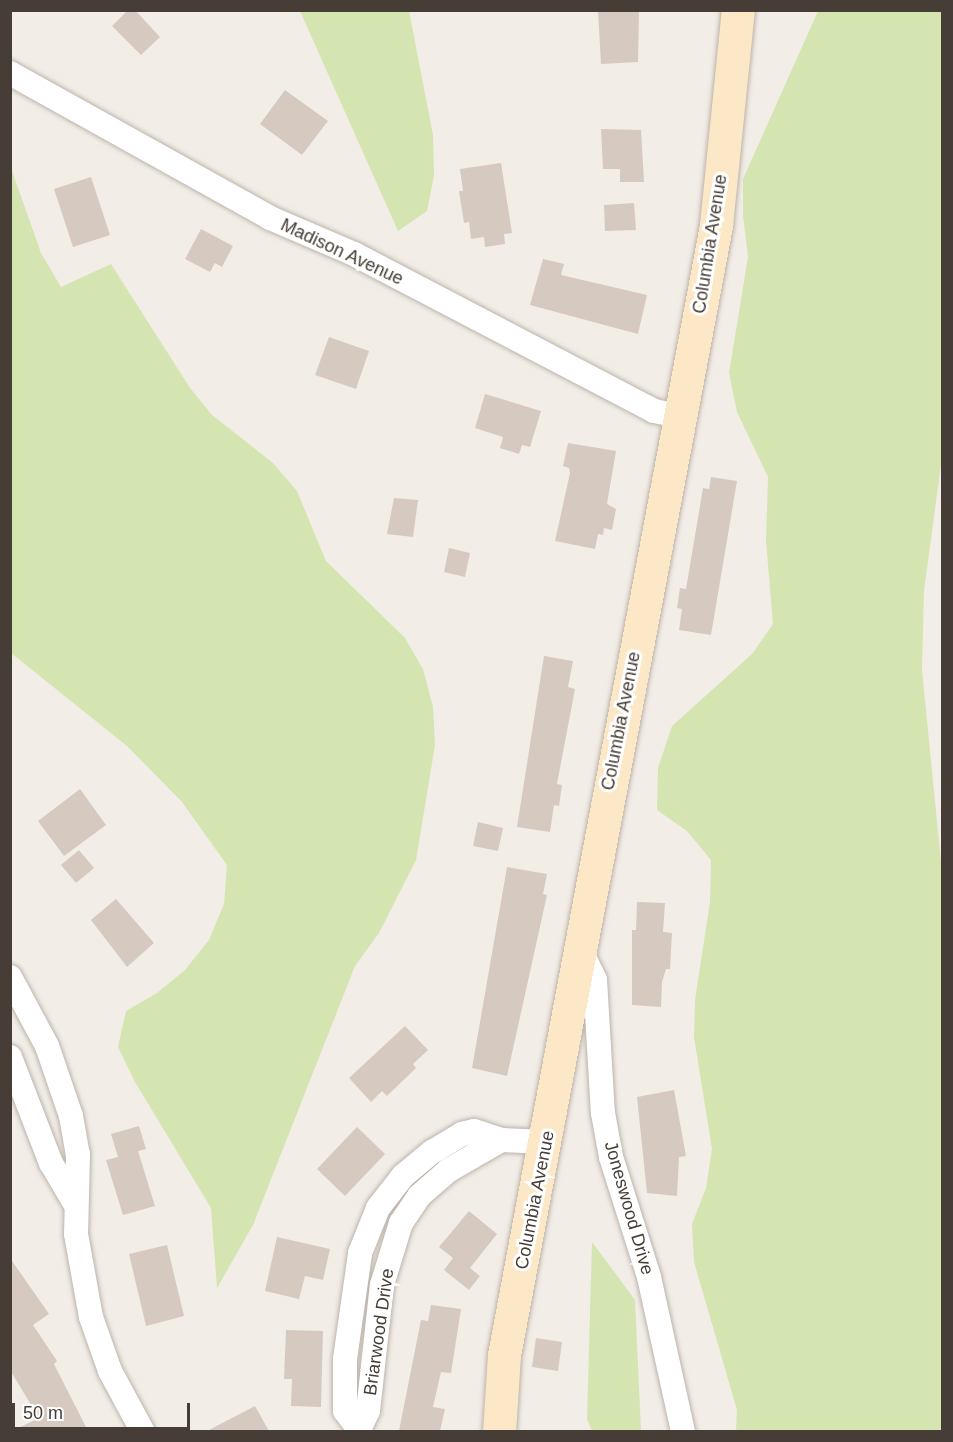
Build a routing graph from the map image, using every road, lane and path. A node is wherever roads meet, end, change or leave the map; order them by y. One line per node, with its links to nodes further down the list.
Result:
1 (738, 10): 3 (street, Columbia Avenue)
2 (10, 73): 3 (street, Madison Avenue)
3 (680, 416): 4 (street, Columbia Avenue)
4 (580, 949): 7 (street, Columbia Avenue); 12 (street, Joneswood Drive)
5 (10, 977): 8 (street)
6 (10, 1057): 8 (street)
7 (546, 1142): 9 (street, Briarwood Drive); 11 (street, Columbia Avenue)
8 (74, 1202): 10 (street)
9 (358, 1430)
10 (143, 1431)
11 (500, 1431)
12 (683, 1431)

